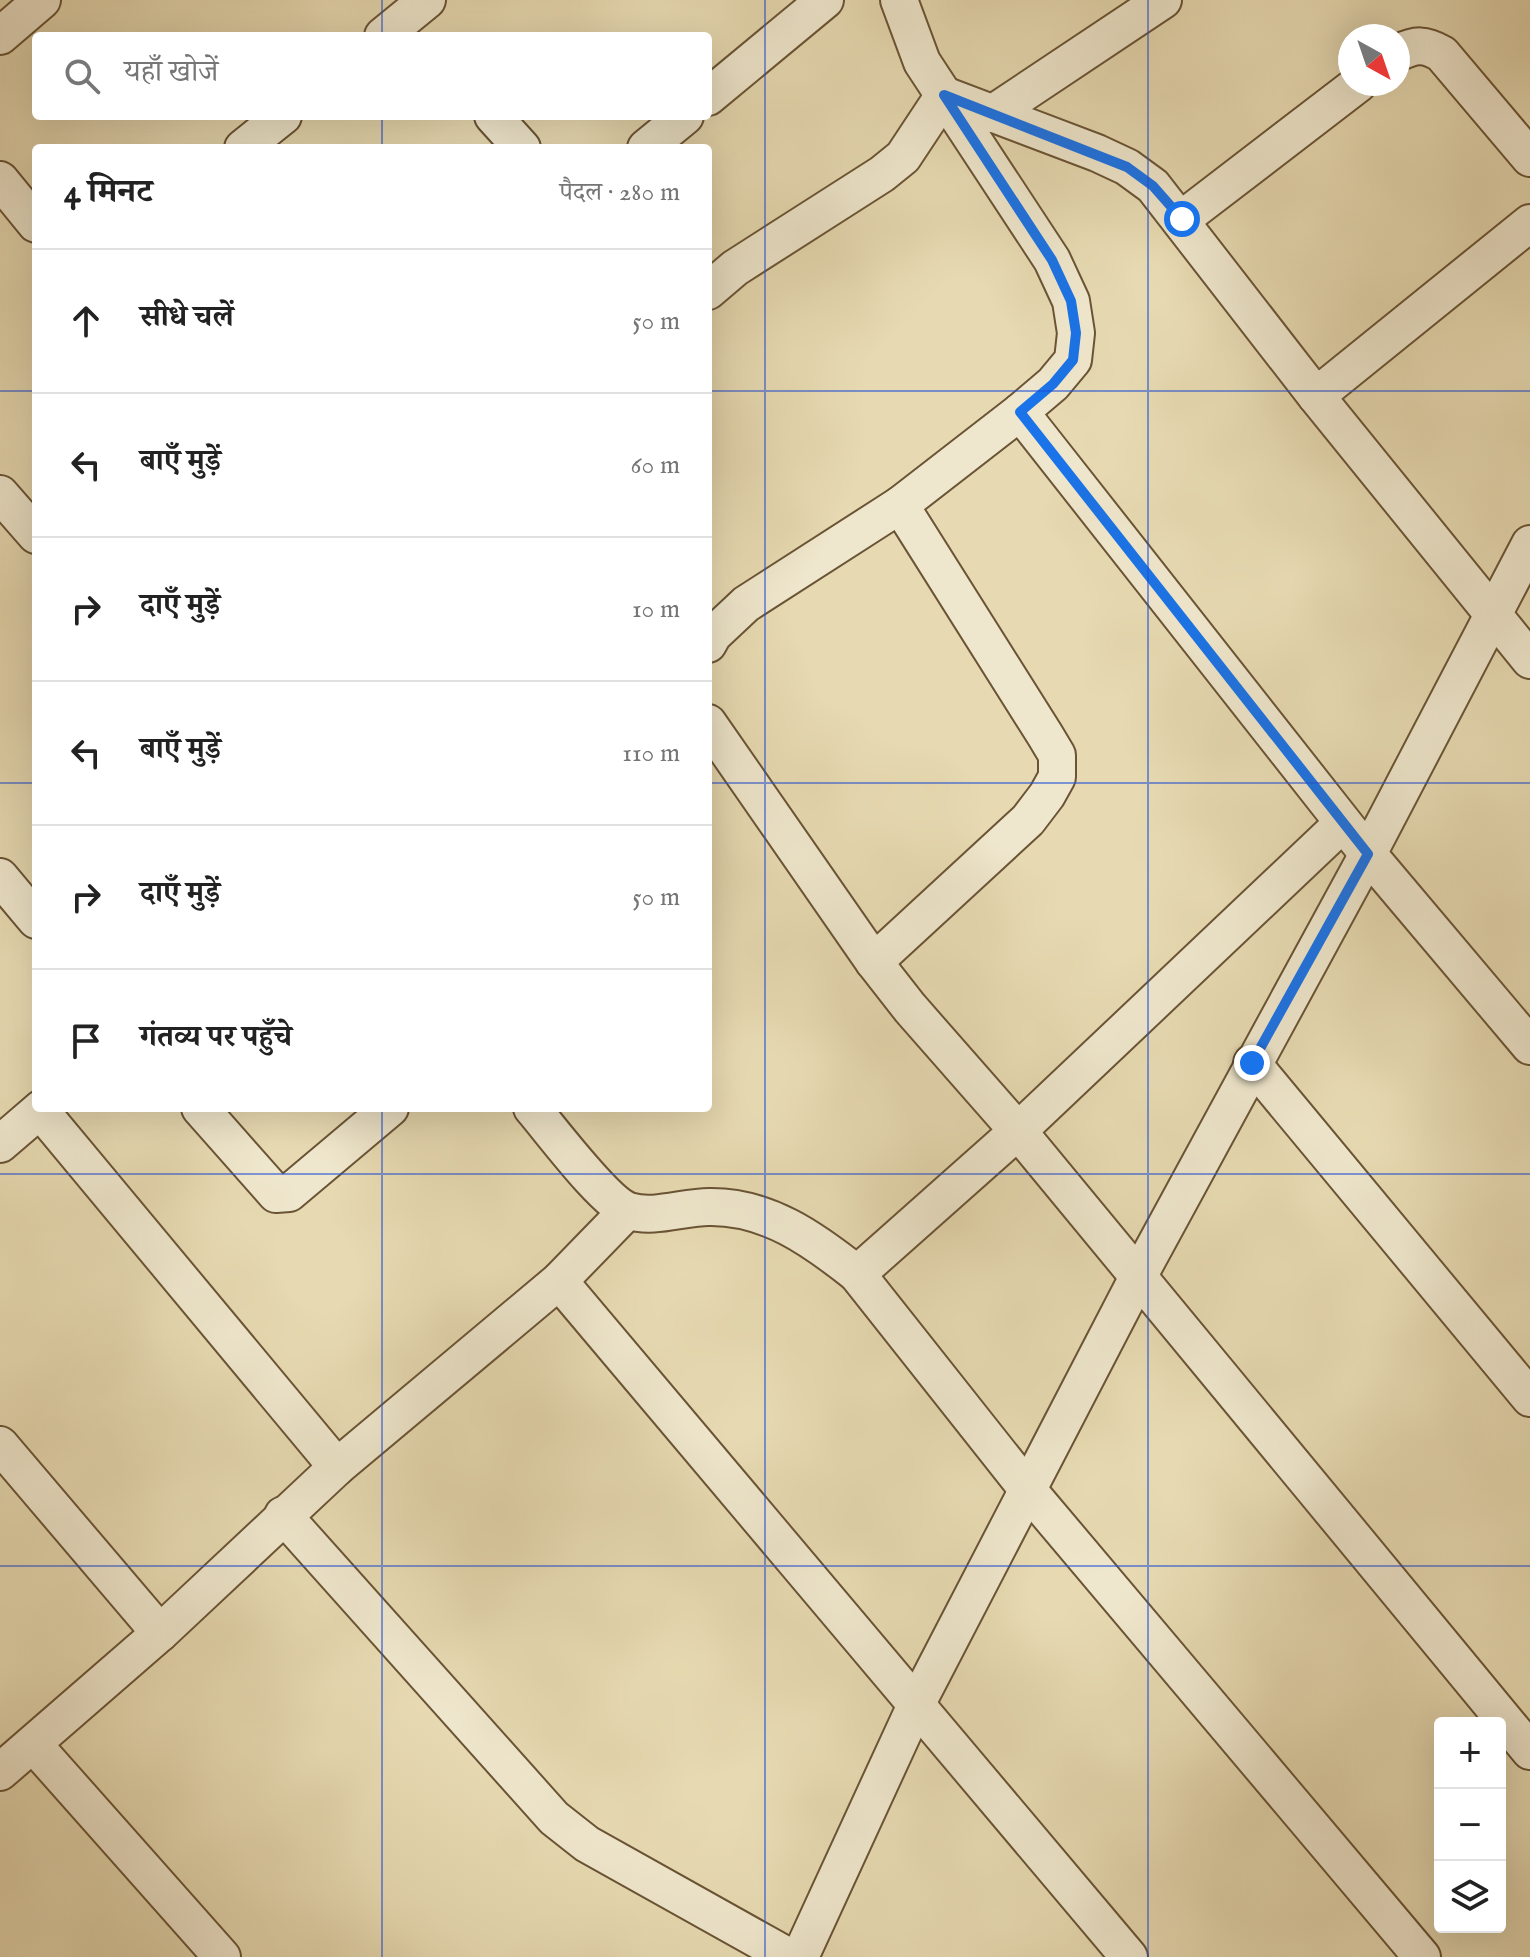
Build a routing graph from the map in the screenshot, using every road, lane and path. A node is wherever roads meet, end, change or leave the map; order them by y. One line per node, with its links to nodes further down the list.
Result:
1 (42, 0): 5 (street)
2 (825, 0): 7 (street)
3 (899, 0): 8 (street)
4 (1163, 0): 10 (street)
5 (0, 36)
6 (1410, 47): 17 (street)
7 (712, 94)
8 (944, 95): 10 (street); 22 (street); 24 (street)
9 (1342, 96): 20 (street)
10 (992, 114): 20 (street)
11 (278, 120): 14 (street)
12 (497, 120): 15 (street)
13 (680, 120): 16 (street)
14 (248, 144)
15 (518, 144)
16 (651, 144)
17 (1530, 158)
18 (0, 180): 19 (street)
19 (32, 219)
20 (1182, 219): 23 (street)
21 (1530, 223): 23 (street)
22 (712, 288)
23 (1316, 396): 29 (street)
24 (1020, 412): 26 (street); 33 (street)
25 (0, 494): 27 (street)
26 (900, 505): 30 (street); 37 (street)
27 (32, 530)
28 (1530, 544): 29 (street)
29 (1493, 615): 31 (street); 34 (street)
30 (712, 637)
31 (1530, 660)
32 (712, 729): 37 (street)
33 (1343, 823): 34 (street); 45 (street)
34 (1368, 854): 38 (street); 39 (street)
35 (0, 877): 36 (street)
36 (32, 915)
37 (874, 962): 45 (street)
38 (1530, 1046)
39 (1252, 1063): 49 (street); 51 (street)
40 (37, 1112): 46 (street)
41 (43, 1112): 53 (street)
42 (204, 1112): 43 (street)
43 (385, 1112)
44 (535, 1112): 47 (street)
45 (1018, 1131): 48 (street); 49 (street)
46 (0, 1144)
47 (627, 1211): 48 (street); 50 (street)
48 (857, 1274): 54 (street)
49 (1138, 1277): 54 (street); 59 (street)
50 (559, 1281): 53 (street); 57 (street)
51 (1530, 1398)
52 (0, 1445): 56 (street)
53 (337, 1467): 55 (street)
54 (1028, 1490): 57 (street); 64 (street)
55 (283, 1515): 56 (street); 61 (street)
56 (160, 1633): 58 (street)
57 (915, 1707): 61 (street); 63 (street)
58 (33, 1744): 60 (street); 62 (street)
59 (1530, 1751)
60 (0, 1772)
61 (809, 1951)
62 (222, 1957)
63 (1129, 1957)
64 (1422, 1957)

